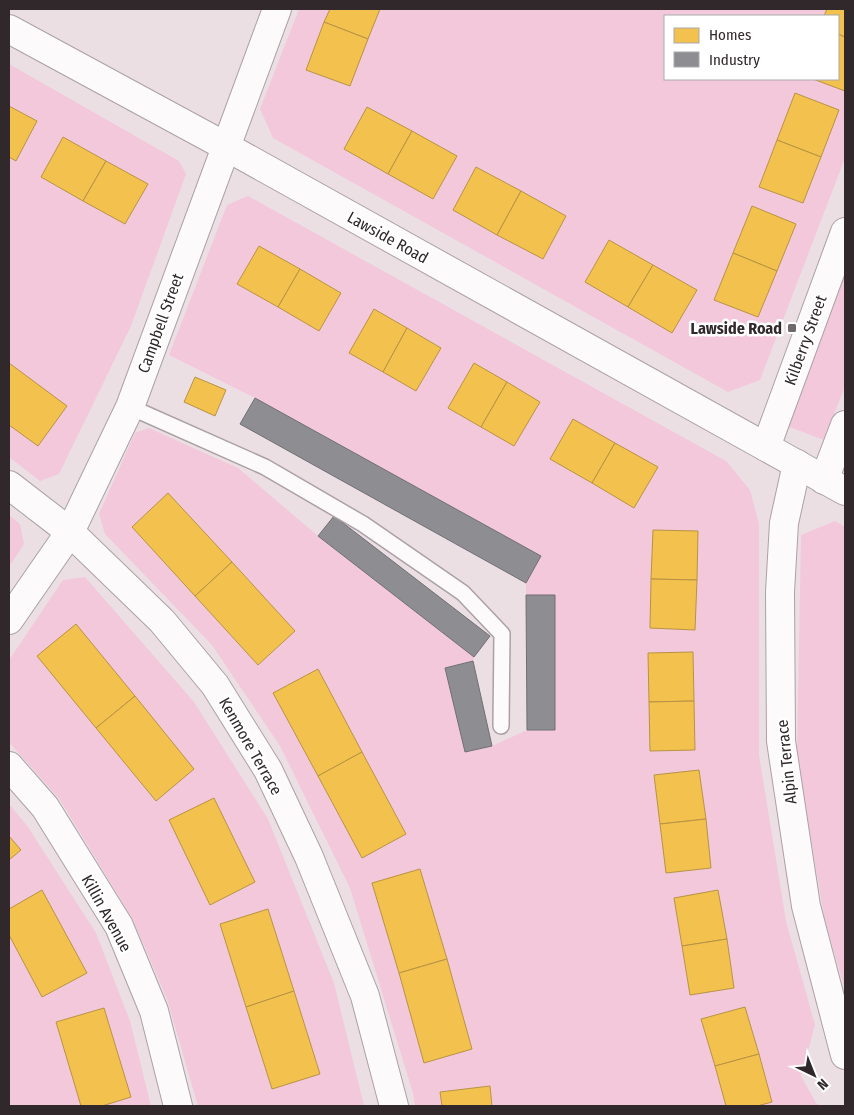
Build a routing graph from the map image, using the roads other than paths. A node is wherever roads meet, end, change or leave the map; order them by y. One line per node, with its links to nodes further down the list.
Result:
1 (277, 9): 3 (street, Campbell Street)
2 (9, 29): 3 (street, Lawside Road)
3 (225, 146): 5 (street, Campbell Street); 7 (street, Lawside Road)
4 (845, 232): 7 (street, Kilberry Street)
5 (130, 407): 11 (street, Campbell Street); 13 (lane)
6 (845, 425): 10 (street)
7 (766, 447): 8 (street, Lawside Road)
8 (797, 464): 10 (street, Lawside Road); 15 (street, Alpin Terrace)
9 (9, 485): 11 (street, Kenmore Terrace)
10 (835, 485)
11 (70, 532): 12 (street, Campbell Street); 17 (street, Kenmore Terrace)
12 (9, 620)
13 (501, 726)
14 (9, 766): 16 (street, Killin Avenue)
15 (845, 1055)
16 (178, 1106)
17 (394, 1106)

